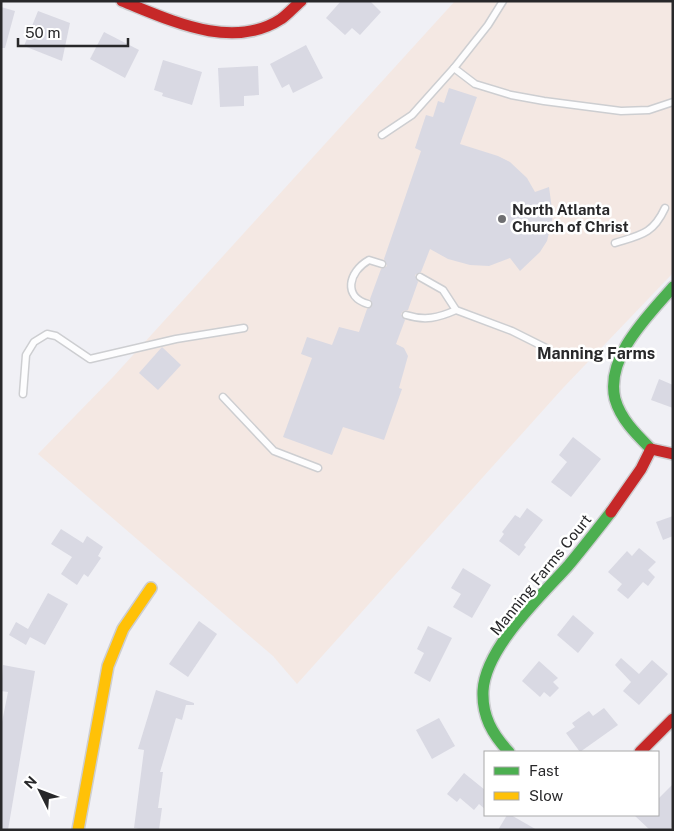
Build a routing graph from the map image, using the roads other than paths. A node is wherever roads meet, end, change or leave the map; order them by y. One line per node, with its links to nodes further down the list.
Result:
1 (122, 1): 2 (street)
2 (301, 1)
3 (503, 1): 4 (lane)
4 (454, 68): 5 (lane); 6 (lane)
5 (673, 102)
6 (382, 136)
7 (665, 208): 8 (lane)
8 (615, 243)
9 (382, 264): 12 (lane)
10 (420, 278): 13 (lane)
11 (673, 287): 19 (street)
12 (368, 304)
13 (456, 310): 14 (lane); 16 (lane)
14 (406, 315)
15 (244, 328): 17 (lane)
16 (546, 348)
17 (23, 394)
18 (223, 398): 21 (lane)
19 (651, 449): 20 (street); 24 (street, Manning Farms Court)
20 (673, 454)
21 (318, 468)
22 (151, 588): 26 (street)
23 (673, 719): 25 (street)
24 (508, 751)
25 (641, 751)
26 (78, 830)

